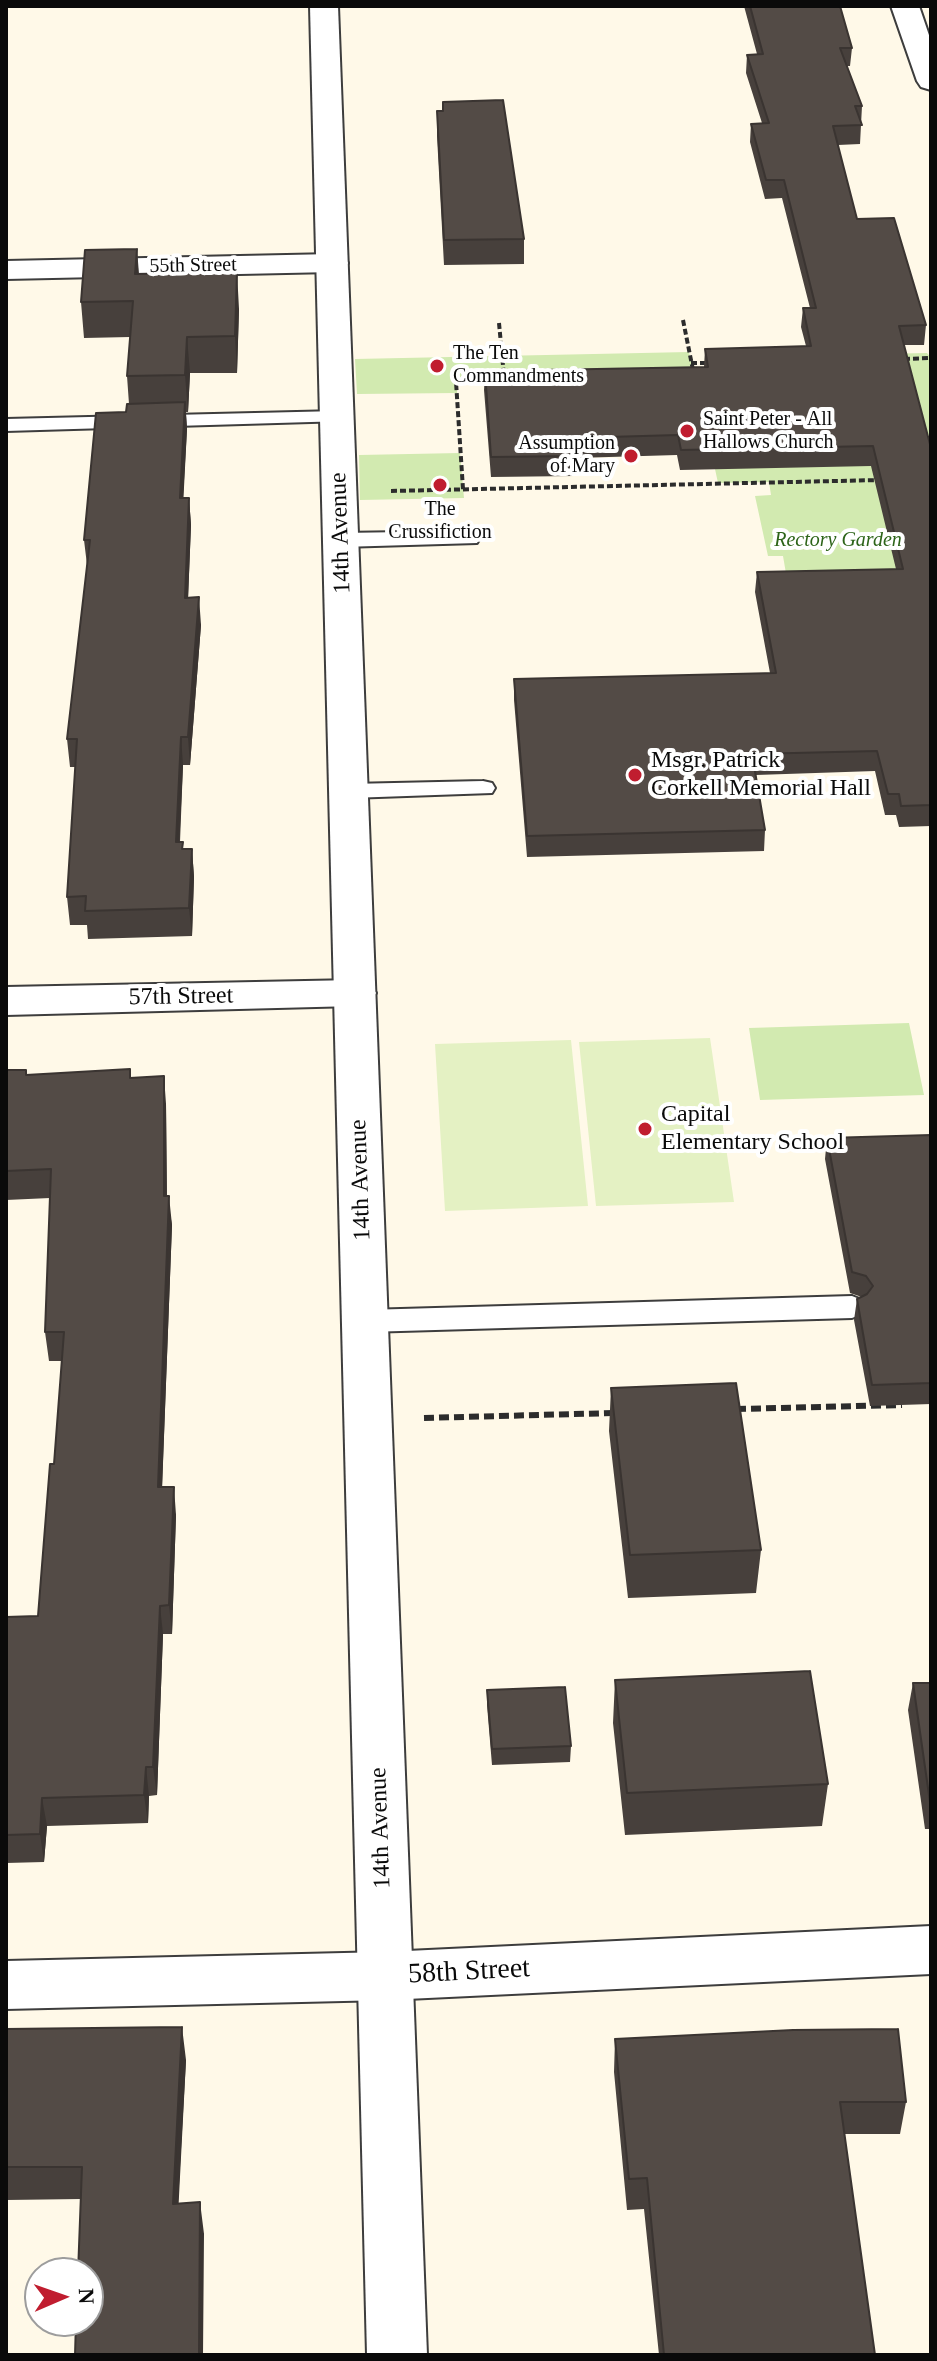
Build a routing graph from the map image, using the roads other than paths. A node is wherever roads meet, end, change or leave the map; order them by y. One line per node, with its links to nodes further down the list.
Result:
1 (324, 6): 4 (street, 14th Avenue)
2 (905, 6): 3 (street)
3 (931, 81)
4 (333, 263): 5 (street, 55th Street); 6 (street, 14th Avenue)
5 (6, 270)
6 (338, 417): 7 (lane); 9 (street, 14th Avenue)
7 (6, 425)
8 (469, 538): 9 (lane)
9 (341, 540): 11 (street, 14th Avenue)
10 (483, 788): 11 (lane)
11 (350, 791): 12 (street, 14th Avenue)
12 (355, 993): 13 (street, 57th Street); 15 (street, 14th Avenue)
13 (6, 1001)
14 (852, 1307): 15 (lane)
15 (366, 1321): 17 (street, 14th Avenue)
16 (931, 1950): 17 (street, 58th Street)
17 (386, 1976): 18 (street, 58th Street); 19 (street, 14th Avenue)
18 (6, 1985)
19 (397, 2355)

